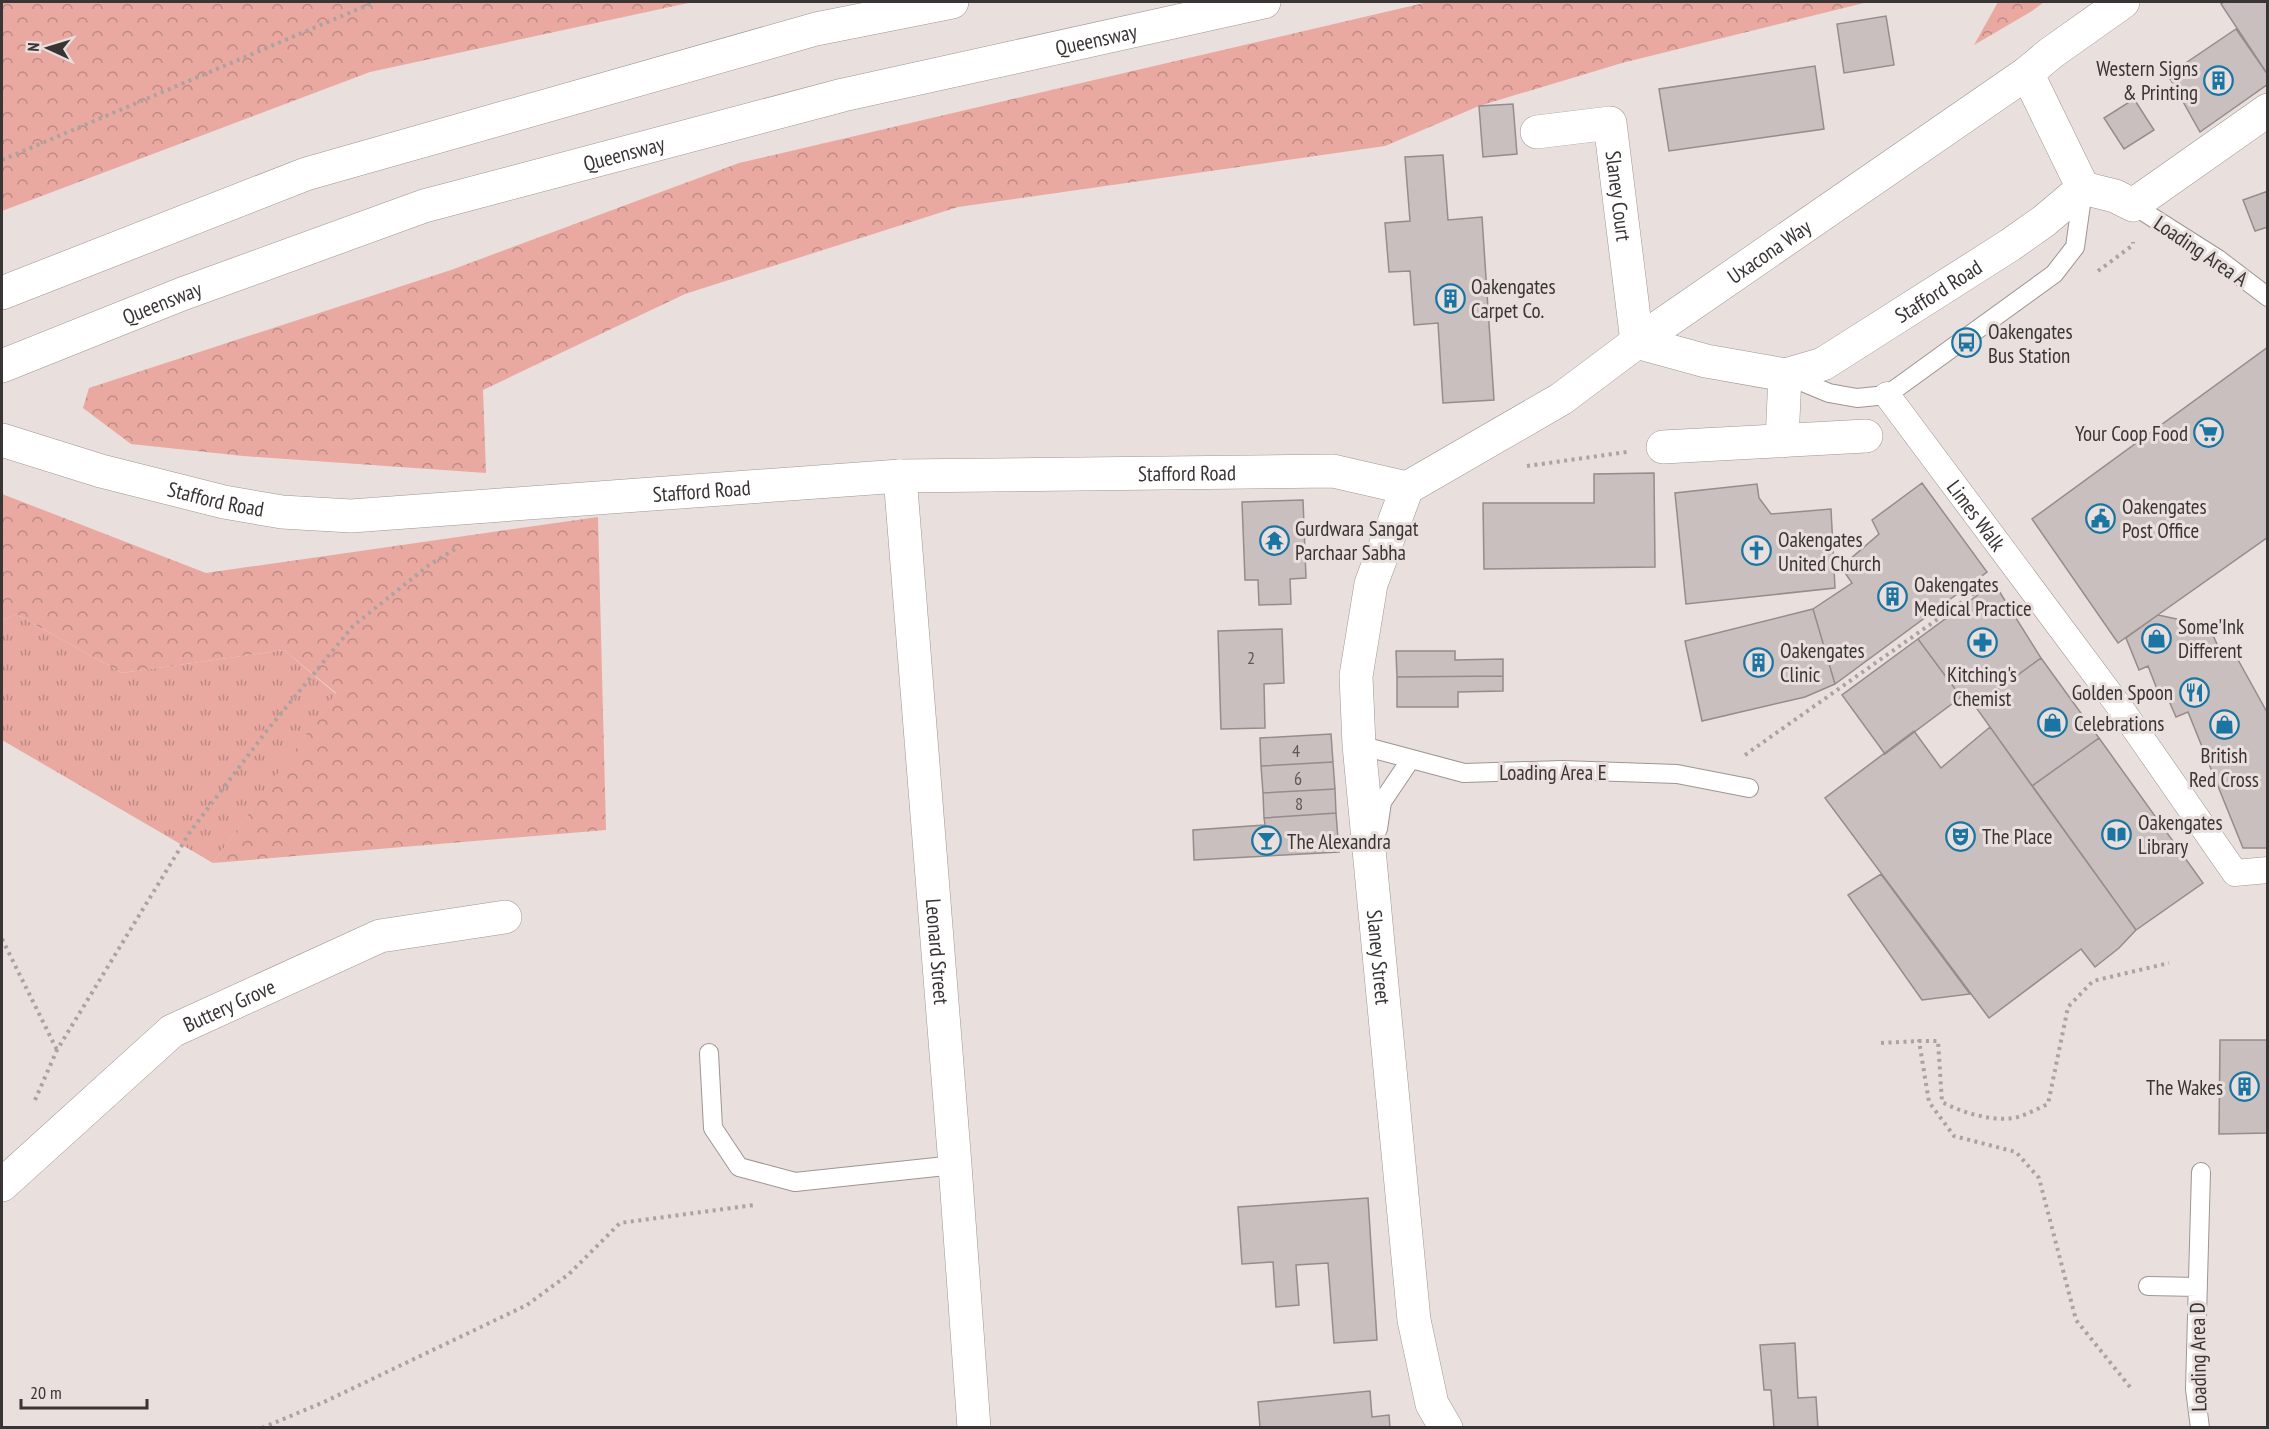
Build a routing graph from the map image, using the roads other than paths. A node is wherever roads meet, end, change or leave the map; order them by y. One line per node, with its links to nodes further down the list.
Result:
1 (952, 2): 9 (main road)
2 (1264, 2): 12 (main road, Queensway)
3 (2123, 2): 4 (main road, Uxacona Way)
4 (2026, 73): 7 (main road); 11 (main road, Uxacona Way)
5 (2268, 110): 8 (main road)
6 (1537, 132): 11 (main road, Slaney Court)
7 (2083, 188): 8 (main road); 13 (main road, Stafford Road); 14 (lane)
8 (2133, 206): 10 (lane, Loading Area A)
9 (2, 293)
10 (2268, 297)
11 (1637, 342): 13 (main road, Stafford Road); 20 (main road, Uxacona Way)
12 (2, 366)
13 (1785, 375): 14 (lane); 17 (main road)
14 (1887, 395): 25 (street, Limes Walk)
15 (1866, 436): 17 (main road)
16 (5, 440): 19 (main road, Stafford Road)
17 (1782, 441): 18 (main road)
18 (1663, 447)
19 (900, 476): 20 (main road, Stafford Road); 28 (main road, Leonard Street)
20 (1407, 488): 21 (main road, Slaney Street)
21 (1359, 745): 22 (lane, Loading Area E); 24 (main road, Slaney Street)
22 (1411, 759): 23 (lane, Loading Area E); 24 (lane)
23 (1749, 788)
24 (1372, 869): 34 (main road, Slaney Street)
25 (2268, 870)
26 (505, 917): 30 (main road, Buttery Grove)
27 (709, 1053): 28 (lane)
28 (956, 1165): 33 (main road, Leonard Street)
29 (2201, 1172): 32 (lane, Loading Area D)
30 (2, 1185)
31 (2148, 1286): 32 (lane, Loading Area D)
32 (2198, 1287): 35 (lane, Loading Area D)
33 (974, 1428)
34 (1446, 1428)
35 (2200, 1428)

